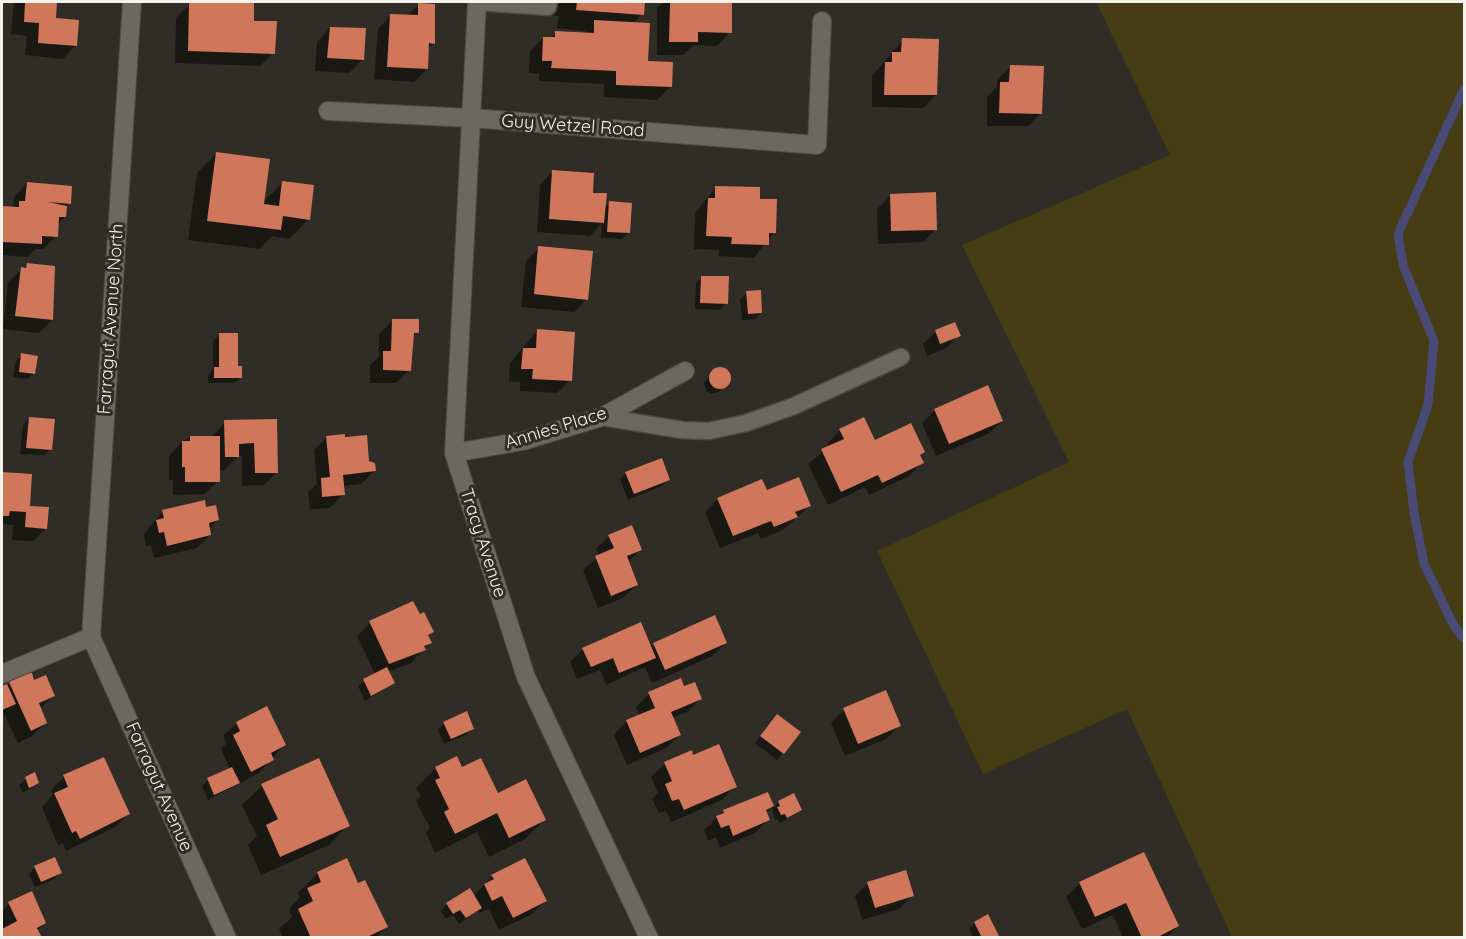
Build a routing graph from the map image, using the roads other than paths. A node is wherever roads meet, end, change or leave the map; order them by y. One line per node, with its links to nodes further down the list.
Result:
1 (132, 2): 11 (street, Farragut Avenue North)
2 (477, 2): 3 (lane); 6 (street, Tracy Avenue)
3 (549, 2)
4 (822, 21): 6 (street, Guy Wetzel Road)
5 (328, 111): 6 (street, Guy Wetzel Road)
6 (471, 118): 10 (street, Tracy Avenue)
7 (901, 357): 9 (lane)
8 (685, 371): 9 (street, Annies Place)
9 (602, 417): 10 (street, Annies Place)
10 (454, 453): 14 (street, Tracy Avenue)
11 (91, 637): 12 (street); 13 (street, Farragut Avenue)
12 (2, 674)
13 (227, 938)
14 (649, 938)

